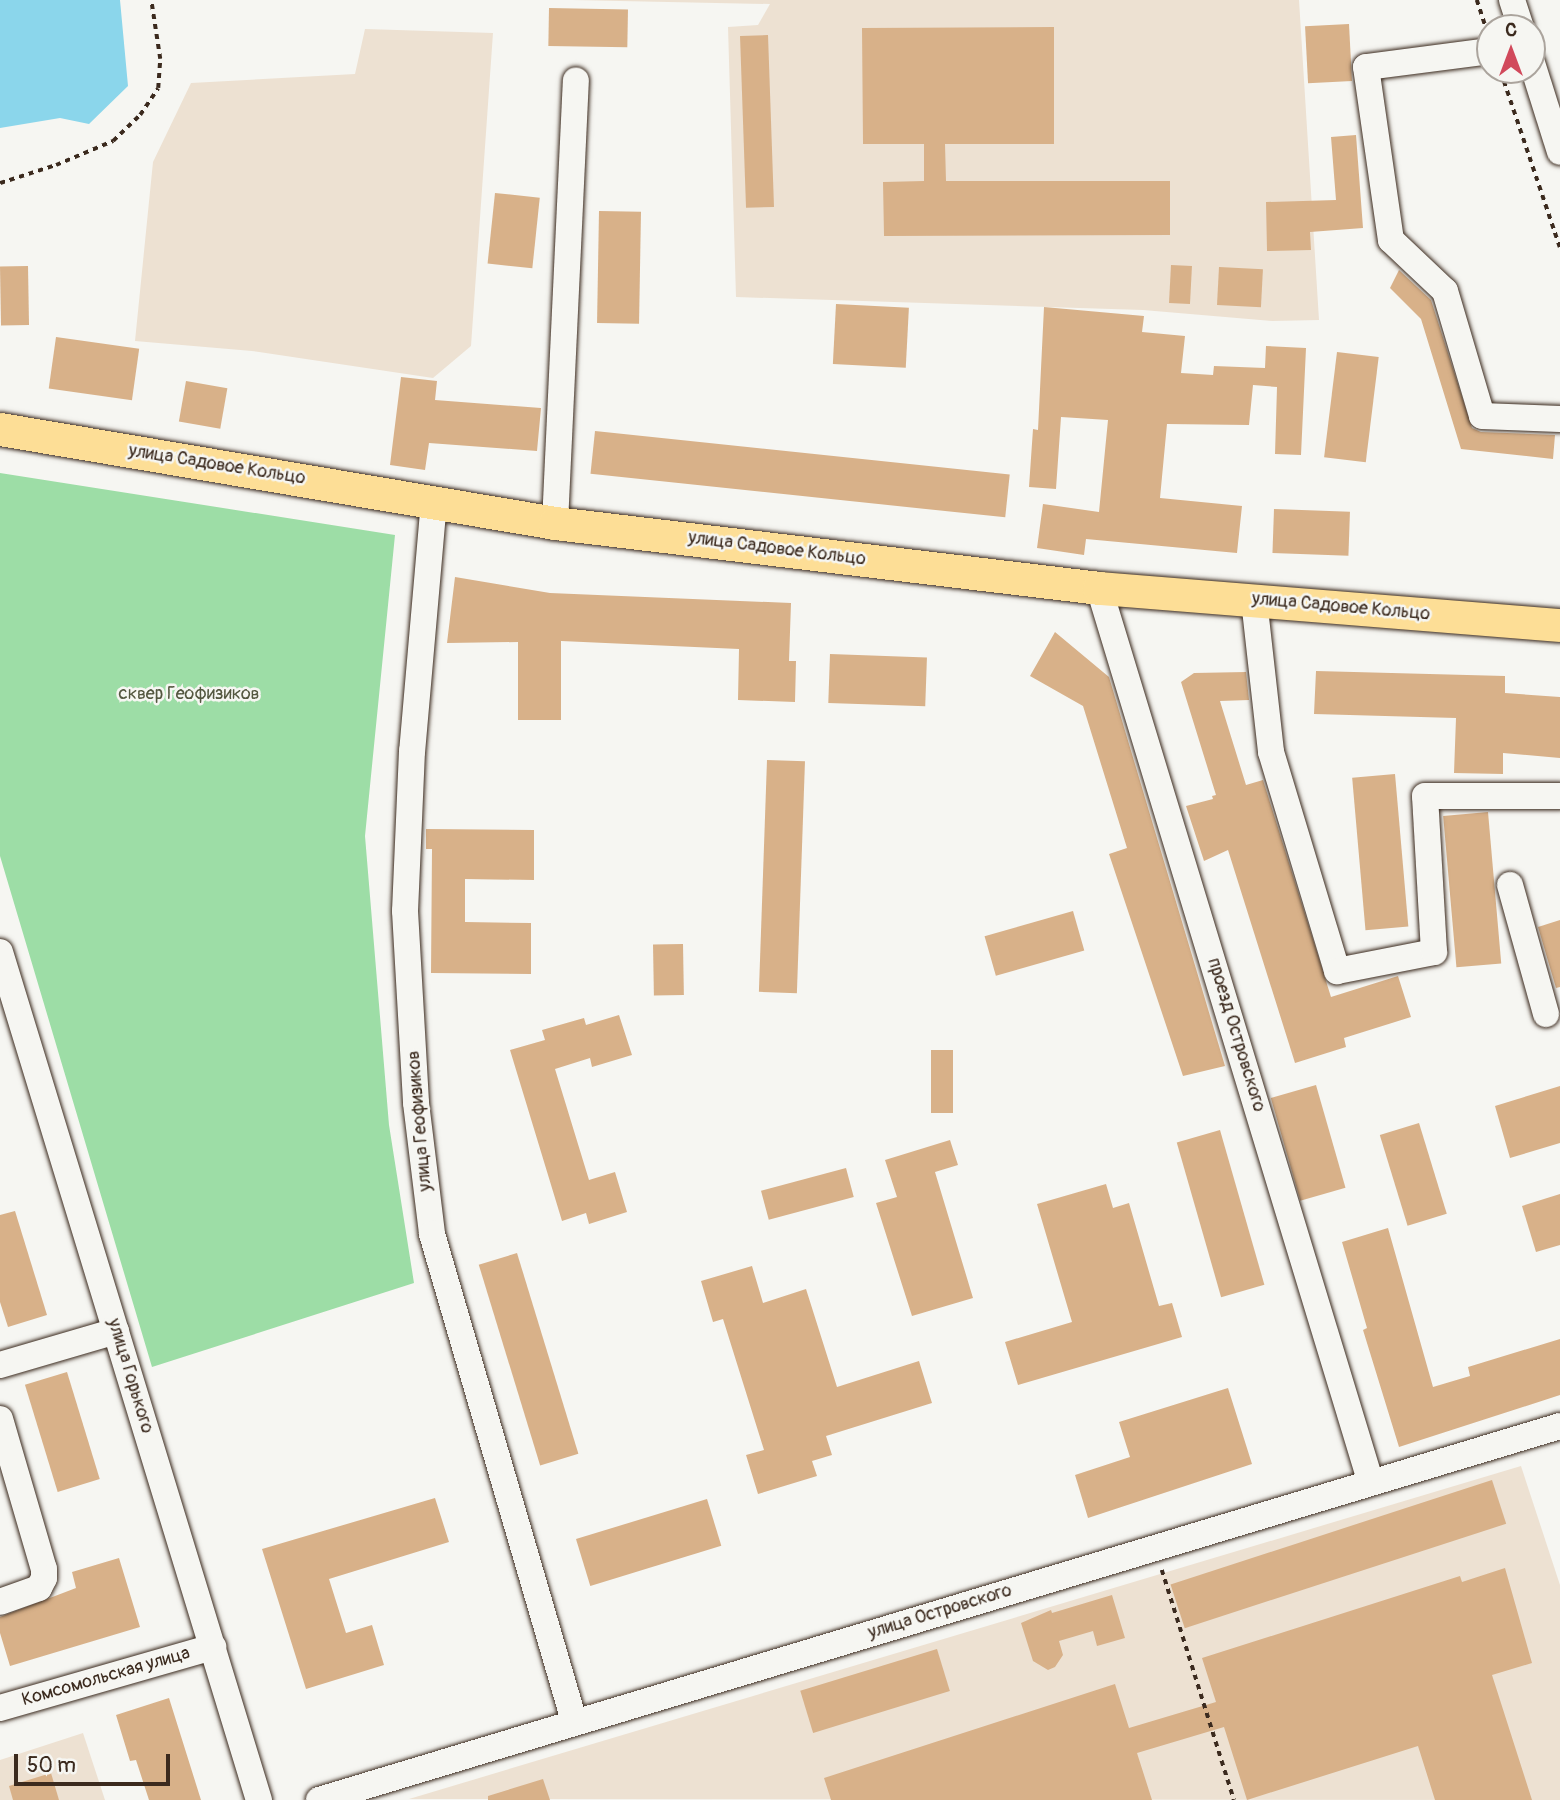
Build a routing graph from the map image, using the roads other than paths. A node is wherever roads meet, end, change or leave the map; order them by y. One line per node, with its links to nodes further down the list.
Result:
1 (1476, 43): 5 (street)
2 (576, 80): 8 (street)
3 (1539, 84): 4 (street)
4 (1560, 152)
5 (1560, 419)
6 (0, 429): 7 (main road, улица Садовое Кольцо)
7 (434, 501): 8 (main road, улица Садовое Кольцо); 25 (street, улица Геофизиков)
8 (555, 523): 9 (main road, улица Садовое Кольцо)
9 (1099, 588): 10 (main road, улица Садовое Кольцо); 21 (street, проезд Островского)
10 (1254, 600): 11 (main road, улица Садовое Кольцо); 12 (street)
11 (1560, 625)
12 (1560, 796)
13 (1510, 885): 16 (street)
14 (0, 952): 15 (street, улица Горького)
15 (8, 1007): 17 (street, улица Горького)
16 (1546, 1014)
17 (116, 1331): 18 (street); 23 (street, улица Горького)
18 (0, 1365)
19 (0, 1419): 22 (street)
20 (1560, 1426): 21 (street, улица Островского)
21 (1371, 1483): 25 (street, улица Островского)
22 (0, 1602)
23 (213, 1647): 24 (street, Комсомольская улица); 26 (street, улица Горького)
24 (0, 1708)
25 (574, 1721): 27 (street, улица Островского)
26 (260, 1800)
27 (319, 1800)

